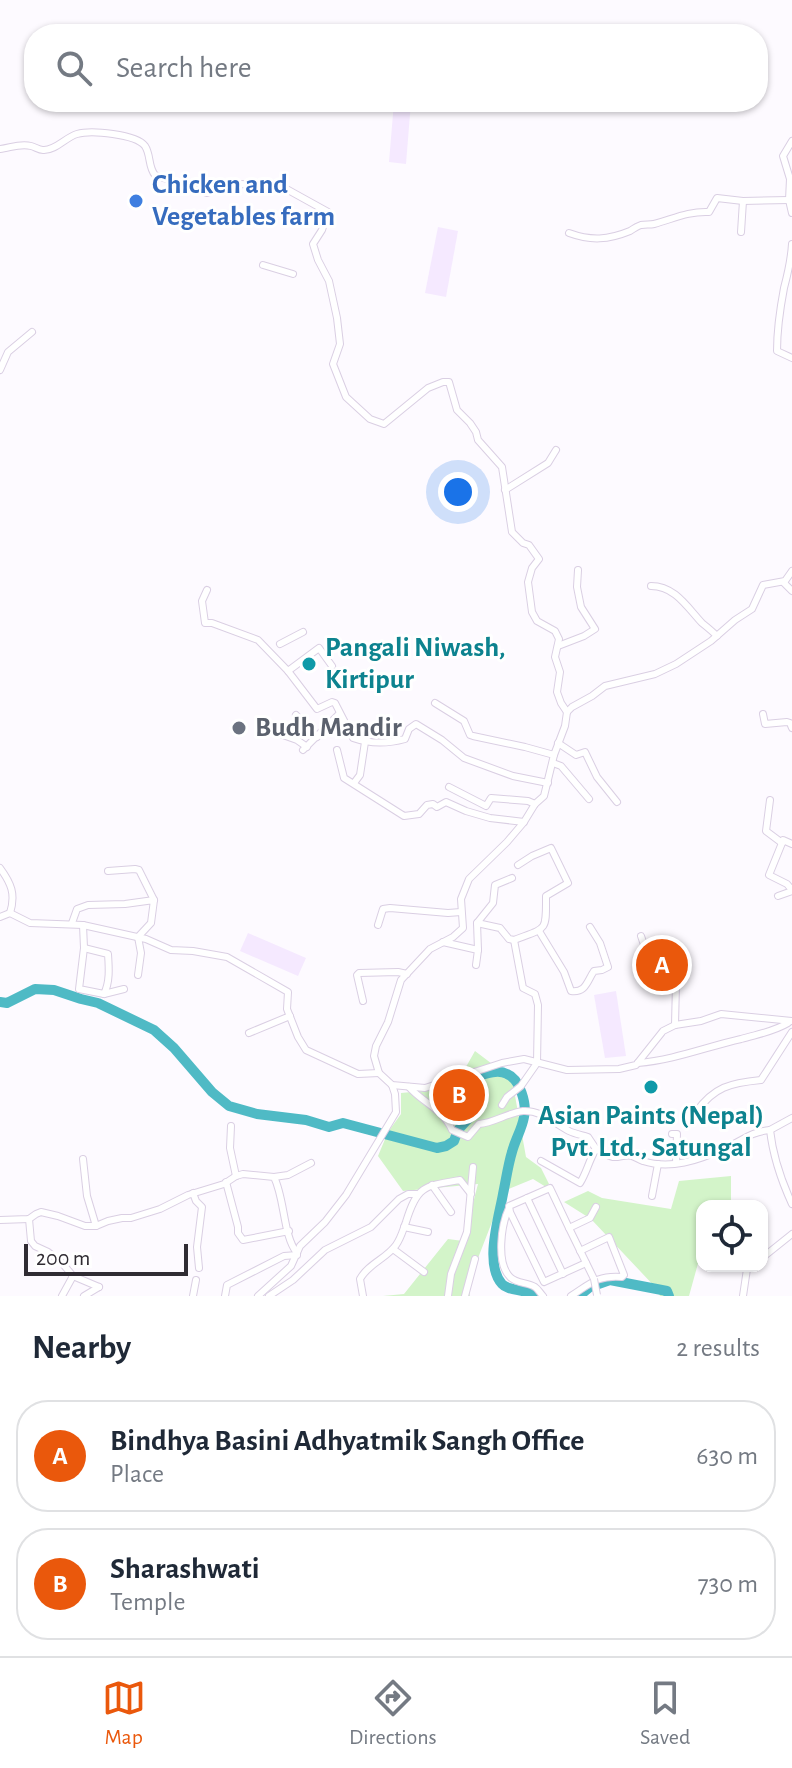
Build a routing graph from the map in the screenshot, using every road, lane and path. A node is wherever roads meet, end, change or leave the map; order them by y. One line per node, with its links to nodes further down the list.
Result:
1 (792, 141): 4 (street)
2 (0, 149): 14 (street)
3 (743, 201): 4 (street); 5 (street); 6 (street)
4 (790, 206)
5 (741, 232)
6 (569, 233)
7 (792, 244): 11 (street)
8 (263, 265): 9 (street)
9 (293, 274)
10 (32, 332): 12 (street)
11 (792, 358)
12 (0, 370)
13 (556, 450): 14 (street)
14 (505, 490): 24 (street)
15 (578, 570): 24 (street)
16 (792, 571): 17 (street)
17 (785, 581): 20 (street); 22 (street)
18 (651, 586): 22 (street)
19 (207, 590): 26 (street)
20 (792, 591)
21 (303, 632): 23 (street)
22 (717, 636): 28 (street)
23 (280, 644)
24 (558, 646): 28 (street)
25 (332, 666): 26 (street)
26 (288, 671): 29 (street)
27 (435, 703): 38 (street)
28 (567, 712): 36 (street)
29 (339, 714): 34 (street); 35 (street)
30 (763, 714): 33 (street)
31 (296, 715): 34 (street)
32 (263, 728): 34 (street)
33 (792, 728)
34 (317, 737)
35 (365, 742): 39 (street); 40 (street)
36 (558, 743): 38 (street); 44 (street)
37 (337, 750): 39 (street)
38 (553, 759): 40 (street); 42 (street)
39 (354, 783): 46 (street)
40 (548, 783): 45 (street)
41 (449, 787): 45 (street)
42 (589, 799)
43 (770, 800): 47 (street)
44 (617, 802)
45 (535, 804): 46 (street)
46 (524, 822): 56 (street)
47 (782, 843): 48 (street); 53 (street)
48 (792, 844)
49 (518, 865): 64 (street)
50 (0, 868): 57 (street)
51 (108, 871): 55 (street)
52 (512, 878): 60 (street)
53 (792, 890): 54 (street)
54 (778, 896)
55 (154, 900): 59 (street); 66 (street)
56 (461, 912): 62 (street); 68 (street)
57 (10, 913): 58 (street); 59 (street)
58 (0, 917)
59 (72, 923): 61 (street)
60 (477, 923): 67 (street); 70 (street)
61 (83, 925): 66 (street); 69 (street)
62 (378, 925)
63 (590, 927): 64 (street)
64 (539, 931): 67 (street)
65 (641, 936): 79 (street)
66 (138, 937): 73 (street); 77 (street)
67 (514, 940): 82 (street)
68 (443, 942): 70 (street); 72 (street)
69 (84, 948): 75 (street); 75 (street)
70 (478, 950): 71 (street)
71 (476, 965)
72 (407, 974): 76 (street); 84 (street)
73 (138, 975)
74 (124, 989): 75 (street)
75 (104, 994)
76 (363, 1001)
77 (290, 1016): 81 (street); 84 (street)
78 (791, 1022): 79 (street); 83 (street)
79 (675, 1025): 83 (street)
80 (792, 1032): 88 (street)
81 (249, 1033)
82 (537, 1063): 83 (street); 86 (street); 87 (street)
83 (638, 1063)
84 (379, 1073): 85 (street)
85 (392, 1085): 86 (street); 128 (street)
86 (409, 1087): 93 (street)
87 (502, 1105)
88 (696, 1112)
89 (792, 1118): 91 (street)
90 (231, 1126): 101 (street)
91 (770, 1130): 97 (street); 103 (street)
92 (672, 1134): 97 (street)
93 (596, 1149): 98 (street); 100 (street)
94 (83, 1159): 119 (street)
95 (541, 1161): 100 (street)
96 (311, 1163): 102 (street)
97 (676, 1163): 98 (street)
98 (658, 1164): 111 (street)
99 (473, 1167): 110 (street)
100 (559, 1172): 107 (street)
101 (236, 1176): 102 (street); 105 (street)
102 (274, 1177): 122 (street)
103 (782, 1177): 104 (street); 113 (street)
104 (792, 1177)
105 (226, 1182): 108 (street); 122 (street)
106 (432, 1185): 109 (street); 110 (street); 116 (street)
107 (550, 1188): 112 (street); 121 (street)
108 (193, 1193): 119 (street); 131 (street)
109 (417, 1194): 120 (street); 144 (street)
110 (471, 1194): 146 (street)
111 (652, 1196)
112 (527, 1198): 115 (street); 134 (street)
113 (792, 1204)
114 (596, 1207): 121 (street)
115 (509, 1208): 134 (street); 137 (street)
116 (451, 1212)
117 (29, 1219): 118 (street); 119 (street); 135 (street)
118 (0, 1220)
119 (96, 1226)
120 (404, 1227): 123 (street); 125 (street)
121 (569, 1228): 126 (street)
122 (289, 1231): 128 (street)
123 (428, 1232)
124 (792, 1234): 127 (street)
125 (393, 1249): 132 (street); 145 (street)
126 (580, 1251): 130 (street); 150 (street)
127 (768, 1253)
128 (297, 1254): 142 (street); 143 (street)
129 (475, 1259): 147 (street)
130 (586, 1263): 134 (street); 138 (street, bridge)
131 (199, 1268)
132 (424, 1272)
133 (747, 1272): 151 (street)
134 (563, 1274)
135 (73, 1276): 139 (street); 140 (street)
136 (196, 1280): 141 (street)
137 (533, 1286): 148 (street); 149 (street)
138 (598, 1295)
139 (62, 1296)
140 (84, 1296)
141 (193, 1296)
142 (225, 1296)
143 (258, 1296)
144 (269, 1296)
145 (363, 1296)
146 (448, 1296)
147 (465, 1296)
148 (530, 1296)
149 (543, 1296)
150 (571, 1296)
151 (743, 1296)

